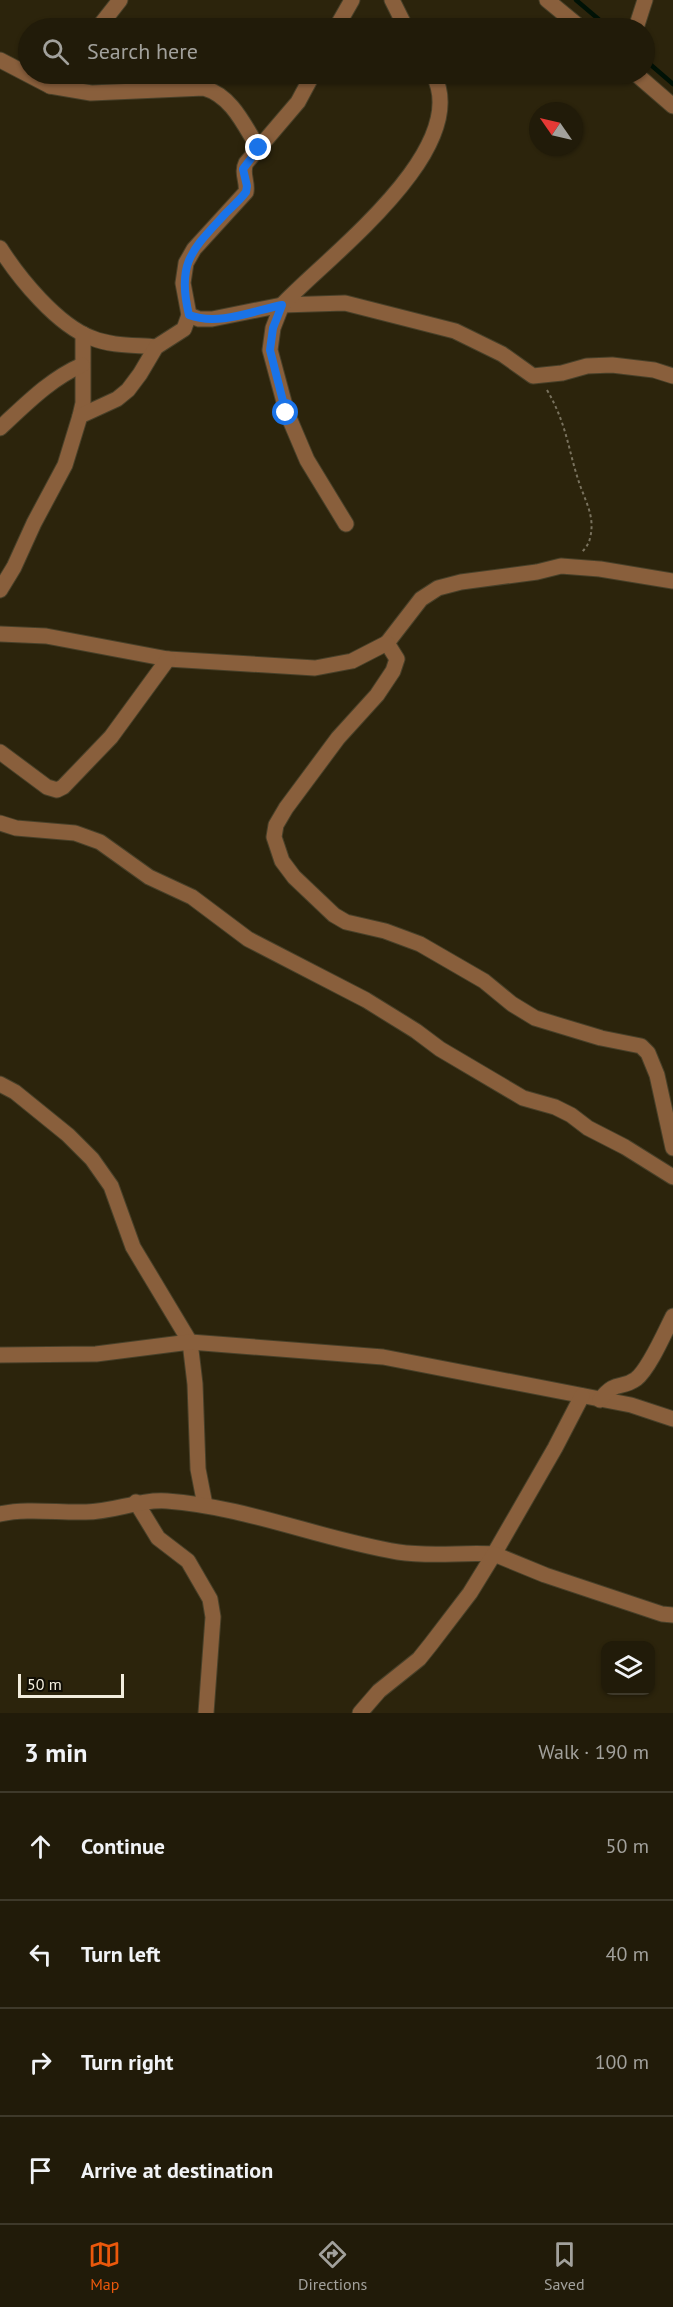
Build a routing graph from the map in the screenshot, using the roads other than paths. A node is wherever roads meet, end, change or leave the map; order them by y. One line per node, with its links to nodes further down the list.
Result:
1 (120, 0): 6 (street)
2 (352, 0): 7 (street)
3 (392, 0): 8 (street)
4 (547, 0): 9 (street)
5 (645, 0): 10 (street)
6 (106, 18)
7 (342, 18)
8 (401, 18)
9 (569, 18)
10 (639, 18)
11 (0, 60): 12 (street)
12 (18, 67)
13 (66, 84): 18 (street)
14 (308, 84): 18 (street)
15 (437, 84): 20 (street)
16 (648, 84): 17 (street)
17 (673, 106)
18 (259, 148): 21 (street)
19 (0, 248): 22 (street)
20 (282, 305): 21 (street); 25 (street); 28 (street)
21 (189, 315): 23 (street)
22 (83, 334): 23 (street); 24 (street)
23 (156, 347): 26 (street)
24 (82, 364): 26 (street); 27 (street)
25 (673, 376)
26 (80, 416): 30 (street)
27 (0, 428)
28 (346, 524)
29 (673, 581): 32 (street)
30 (0, 590)
31 (0, 634): 33 (street)
32 (387, 643): 33 (street); 37 (street)
33 (168, 659): 34 (street)
34 (0, 752)
35 (0, 823): 38 (street)
36 (0, 1084): 40 (street)
37 (673, 1148)
38 (673, 1177)
39 (673, 1316): 43 (street)
40 (190, 1342): 41 (street); 42 (street); 46 (street)
41 (0, 1355)
42 (582, 1396): 43 (street); 48 (street)
43 (600, 1400): 44 (street)
44 (673, 1419)
45 (136, 1502): 46 (street); 47 (street); 50 (street)
46 (205, 1505): 48 (street)
47 (0, 1514)
48 (494, 1554): 49 (street); 51 (street)
49 (673, 1615)
50 (206, 1713)
51 (360, 1713)

